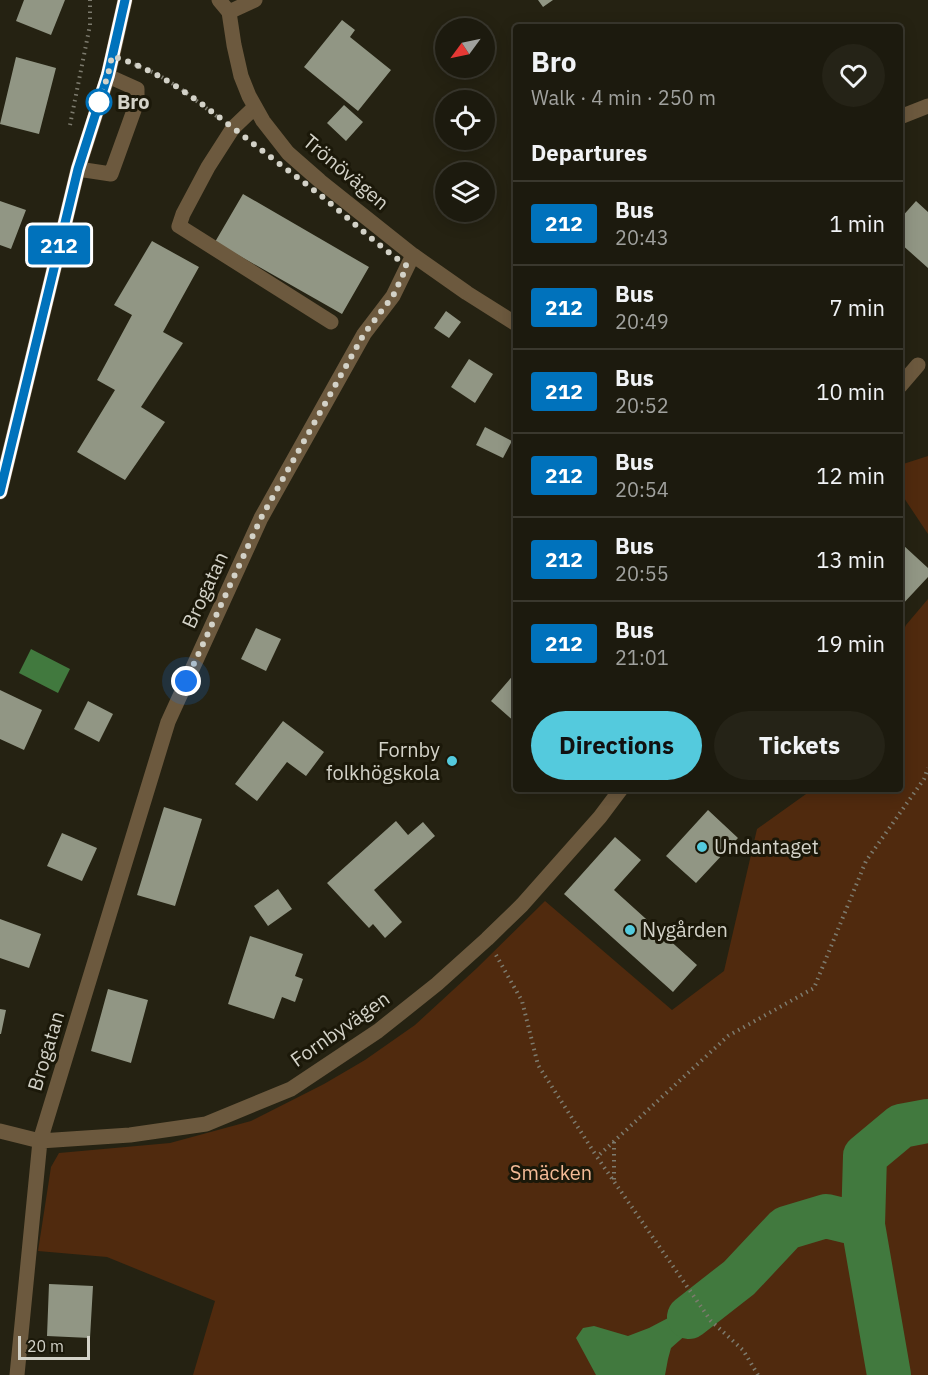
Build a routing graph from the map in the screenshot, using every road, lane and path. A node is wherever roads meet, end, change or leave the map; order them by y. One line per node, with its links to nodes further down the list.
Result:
1 (90, 0): 5 (path)
2 (125, 0): 5 (street)
3 (255, 0): 4 (street)
4 (224, 6): 8 (street, Trönövägen)
5 (112, 56): 6 (street); 10 (path)
6 (108, 75): 11 (street); 11 (street)
7 (928, 106): 9 (street)
8 (255, 107): 10 (street); 12 (street, Trönövägen)
9 (903, 116)
10 (233, 128): 13 (street)
11 (78, 169): 17 (street)
12 (413, 255): 14 (street, Trönövägen); 23 (street, Brogatan)
13 (331, 322)
14 (513, 322)
15 (918, 365): 16 (street)
16 (903, 382)
17 (2, 474): 18 (street)
18 (0, 492)
19 (928, 768): 24 (path)
20 (619, 792): 21 (street, Fornbyvägen)
21 (487, 939): 23 (street, Fornbyvägen); 25 (path)
22 (0, 1131): 23 (street, Fornbyvägen)
23 (40, 1141): 27 (street, Brogatan)
24 (614, 1142): 25 (path); 26 (path)
25 (597, 1157): 26 (path)
26 (614, 1182): 28 (path)
27 (17, 1375)
28 (758, 1375)

